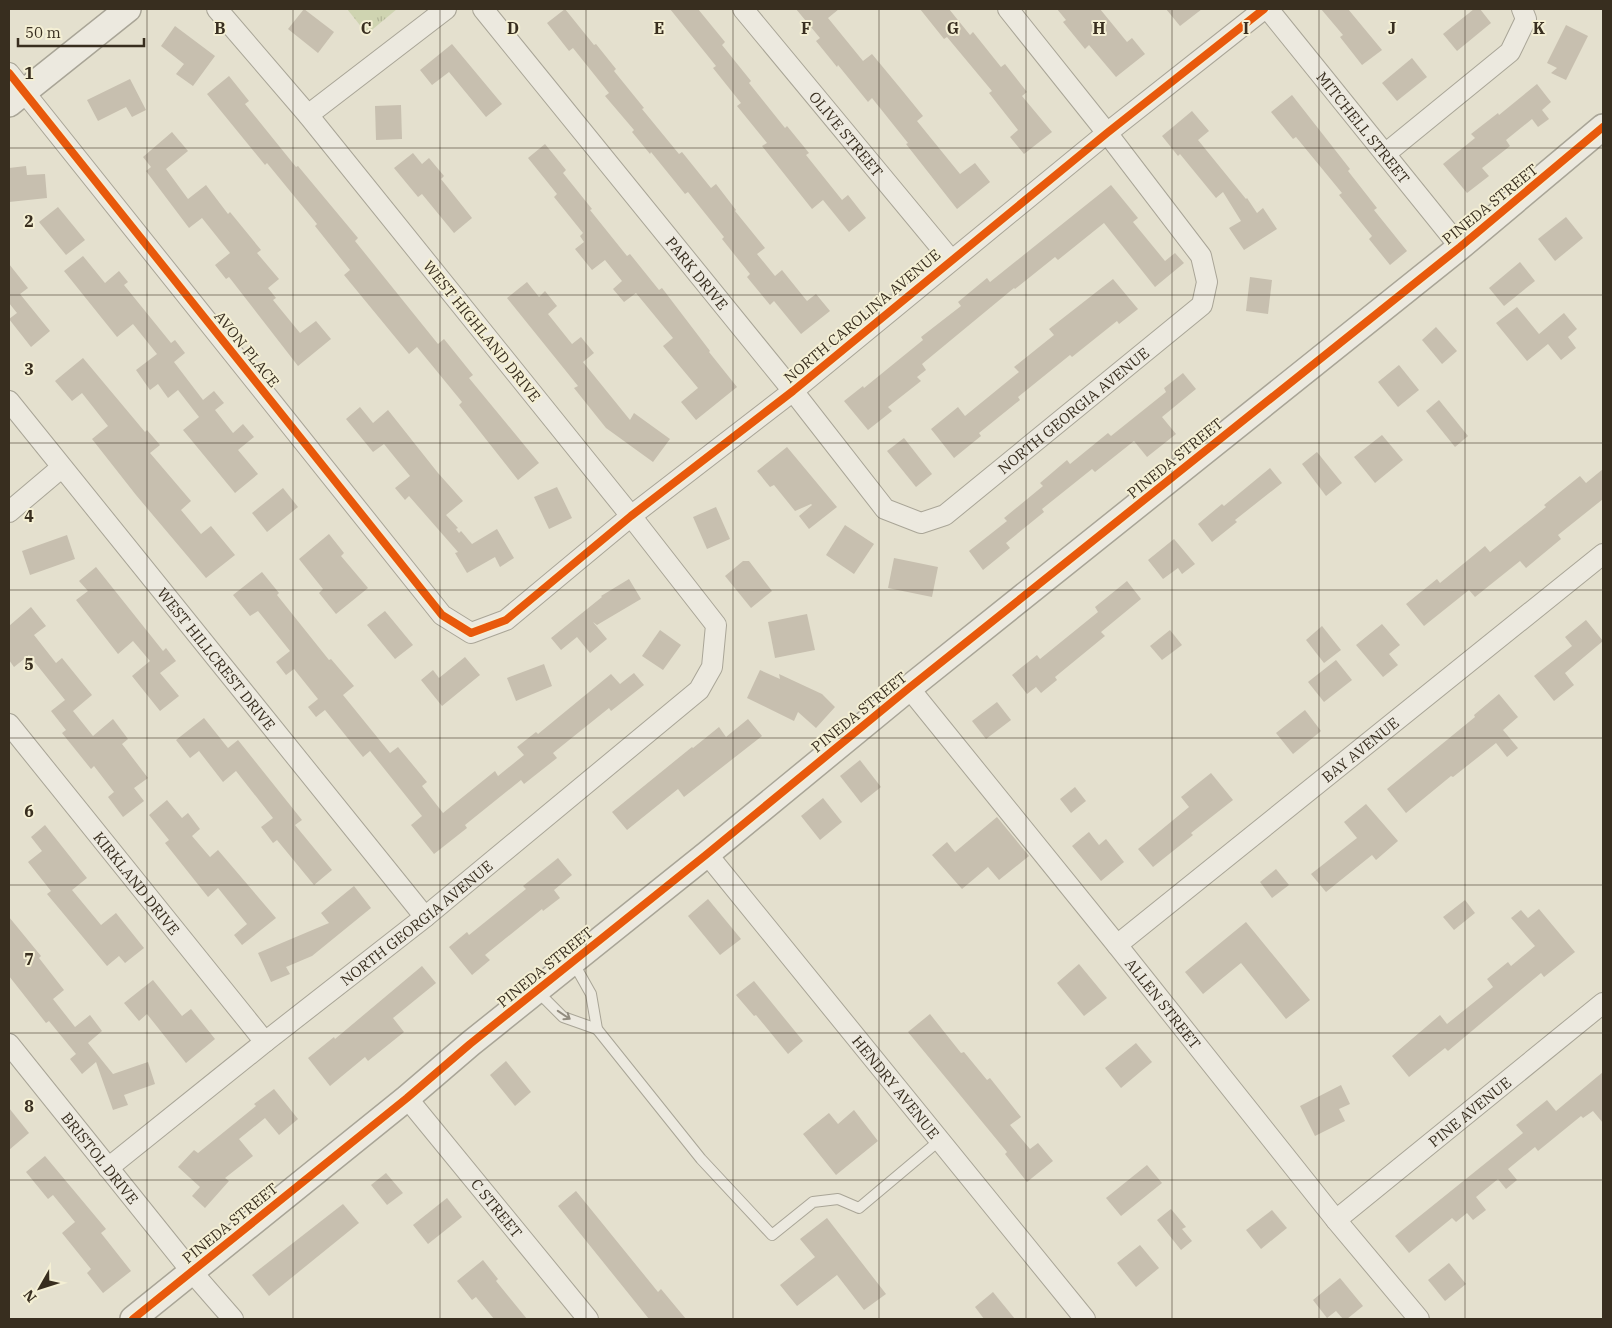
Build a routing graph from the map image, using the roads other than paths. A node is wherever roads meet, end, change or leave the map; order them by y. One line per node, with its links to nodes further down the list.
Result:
1 (128, 9): 11 (street)
2 (217, 9): 12 (street, WEST HIGHLAND DRIVE)
3 (446, 9): 12 (street)
4 (483, 9): 18 (street, PARK DRIVE)
5 (744, 9): 17 (street, OLIVE STREET)
6 (1008, 9): 14 (street)
7 (1264, 9): 14 (street, NORTH CAROLINA AVENUE)
8 (1268, 9): 15 (street, MITCHELL STREET)
9 (1524, 14): 15 (street)
10 (9, 72): 11 (street, AVON PLACE)
11 (16, 98): 25 (street, AVON PLACE)
12 (308, 115): 22 (street, WEST HIGHLAND DRIVE)
13 (1603, 127): 16 (street, PINEDA STREET)
14 (1107, 133): 17 (street, NORTH CAROLINA AVENUE); 23 (street, NORTH GEORGIA AVENUE)
15 (1385, 154): 16 (street, MITCHELL STREET)
16 (1460, 247): 27 (street, PINEDA STREET)
17 (951, 260): 18 (street, NORTH CAROLINA AVENUE)
18 (793, 391): 22 (street, NORTH CAROLINA AVENUE); 23 (street, PARK DRIVE)
19 (9, 402): 20 (street, WEST HILLCREST DRIVE)
20 (61, 468): 21 (street); 30 (street, WEST HILLCREST DRIVE)
21 (9, 512)
22 (631, 516): 25 (street, NORTH CAROLINA AVENUE); 26 (street, WEST HIGHLAND DRIVE)
23 (921, 523)
24 (1603, 554): 31 (street, BAY AVENUE)
25 (471, 634)
26 (712, 667): 30 (street, NORTH GEORGIA AVENUE)
27 (909, 688): 29 (street, PINEDA STREET); 31 (street, ALLEN STREET)
28 (9, 724): 36 (street, KIRKLAND DRIVE)
29 (707, 854): 32 (street, PINEDA STREET); 39 (street, HENDRY AVENUE)
30 (425, 917): 36 (street, NORTH GEORGIA AVENUE)
31 (1117, 945): 41 (street, ALLEN STREET)
32 (573, 962): 33 (street, PINEDA STREET); 35 (lane)
33 (537, 991): 35 (lane, one-way to 35); 38 (street, PINEDA STREET)
34 (1603, 1003): 41 (street, PINE AVENUE)
35 (597, 1029): 39 (lane)
36 (265, 1042): 40 (street, NORTH GEORGIA AVENUE)
37 (9, 1044): 40 (street, BRISTOL DRIVE)
38 (407, 1098): 42 (street, PINEDA STREET); 45 (street, C STREET)
39 (940, 1140): 46 (street, HENDRY AVENUE)
40 (108, 1168): 42 (street, BRISTOL DRIVE)
41 (1336, 1220): 47 (street, ALLEN STREET)
42 (192, 1272): 43 (street, PINEDA STREET); 44 (street, BRISTOL DRIVE)
43 (133, 1319)
44 (233, 1319)
45 (588, 1319)
46 (1085, 1319)
47 (1419, 1319)

